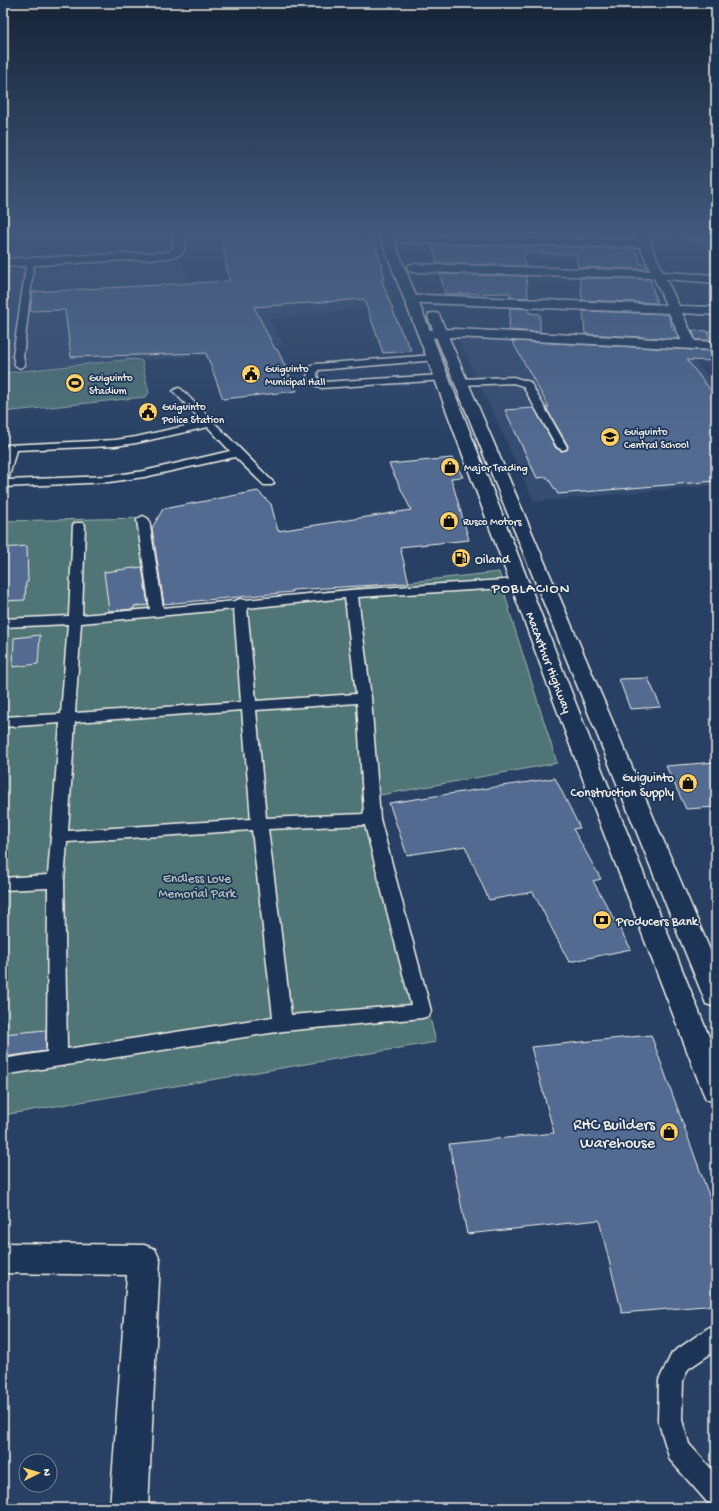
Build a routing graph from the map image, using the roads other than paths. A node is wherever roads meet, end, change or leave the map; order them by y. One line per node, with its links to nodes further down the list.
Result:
1 (25, 305): 11 (lane)
2 (421, 305): 7 (main road, MacArthur Highway)
3 (546, 305): 5 (main road)
4 (671, 305): 5 (main road)
5 (673, 309): 6 (main road); 8 (main road)
6 (716, 311)
7 (433, 334): 8 (main road); 10 (main road, MacArthur Highway); 12 (main road, MacArthur Highway)
8 (690, 345): 9 (main road)
9 (716, 346)
10 (434, 358): 12 (main road, MacArthur Highway); 12 (lane)
11 (20, 365)
12 (451, 380): 15 (lane); 22 (main road, MacArthur Highway); 37 (main road, MacArthur Highway)
13 (178, 392): 14 (lane)
14 (210, 423): 16 (lane); 17 (lane)
15 (562, 447)
16 (236, 453): 18 (lane); 19 (lane)
17 (3, 479)
18 (268, 483)
19 (3, 484)
20 (143, 520): 25 (lane)
21 (79, 525): 26 (lane)
22 (520, 584): 23 (lane); 41 (main road, MacArthur Highway)
23 (351, 594): 24 (lane); 28 (lane)
24 (240, 603): 25 (lane); 29 (lane)
25 (158, 612): 26 (lane)
26 (75, 620): 27 (lane); 30 (lane)
27 (3, 623)
28 (364, 698): 29 (lane); 32 (lane)
29 (249, 707): 30 (lane); 33 (lane)
30 (68, 717): 31 (lane); 34 (lane)
31 (3, 722)
32 (372, 819): 33 (lane); 38 (lane)
33 (259, 824): 34 (lane); 38 (lane)
34 (59, 837): 35 (lane)
35 (56, 882): 36 (lane); 39 (lane)
36 (3, 884)
37 (716, 996)
38 (283, 1023): 39 (lane)
39 (58, 1058): 40 (lane)
40 (3, 1067)
41 (716, 1089)
42 (3, 1258): 45 (main road)
43 (716, 1336): 44 (lane)
44 (716, 1493)
45 (129, 1508)

